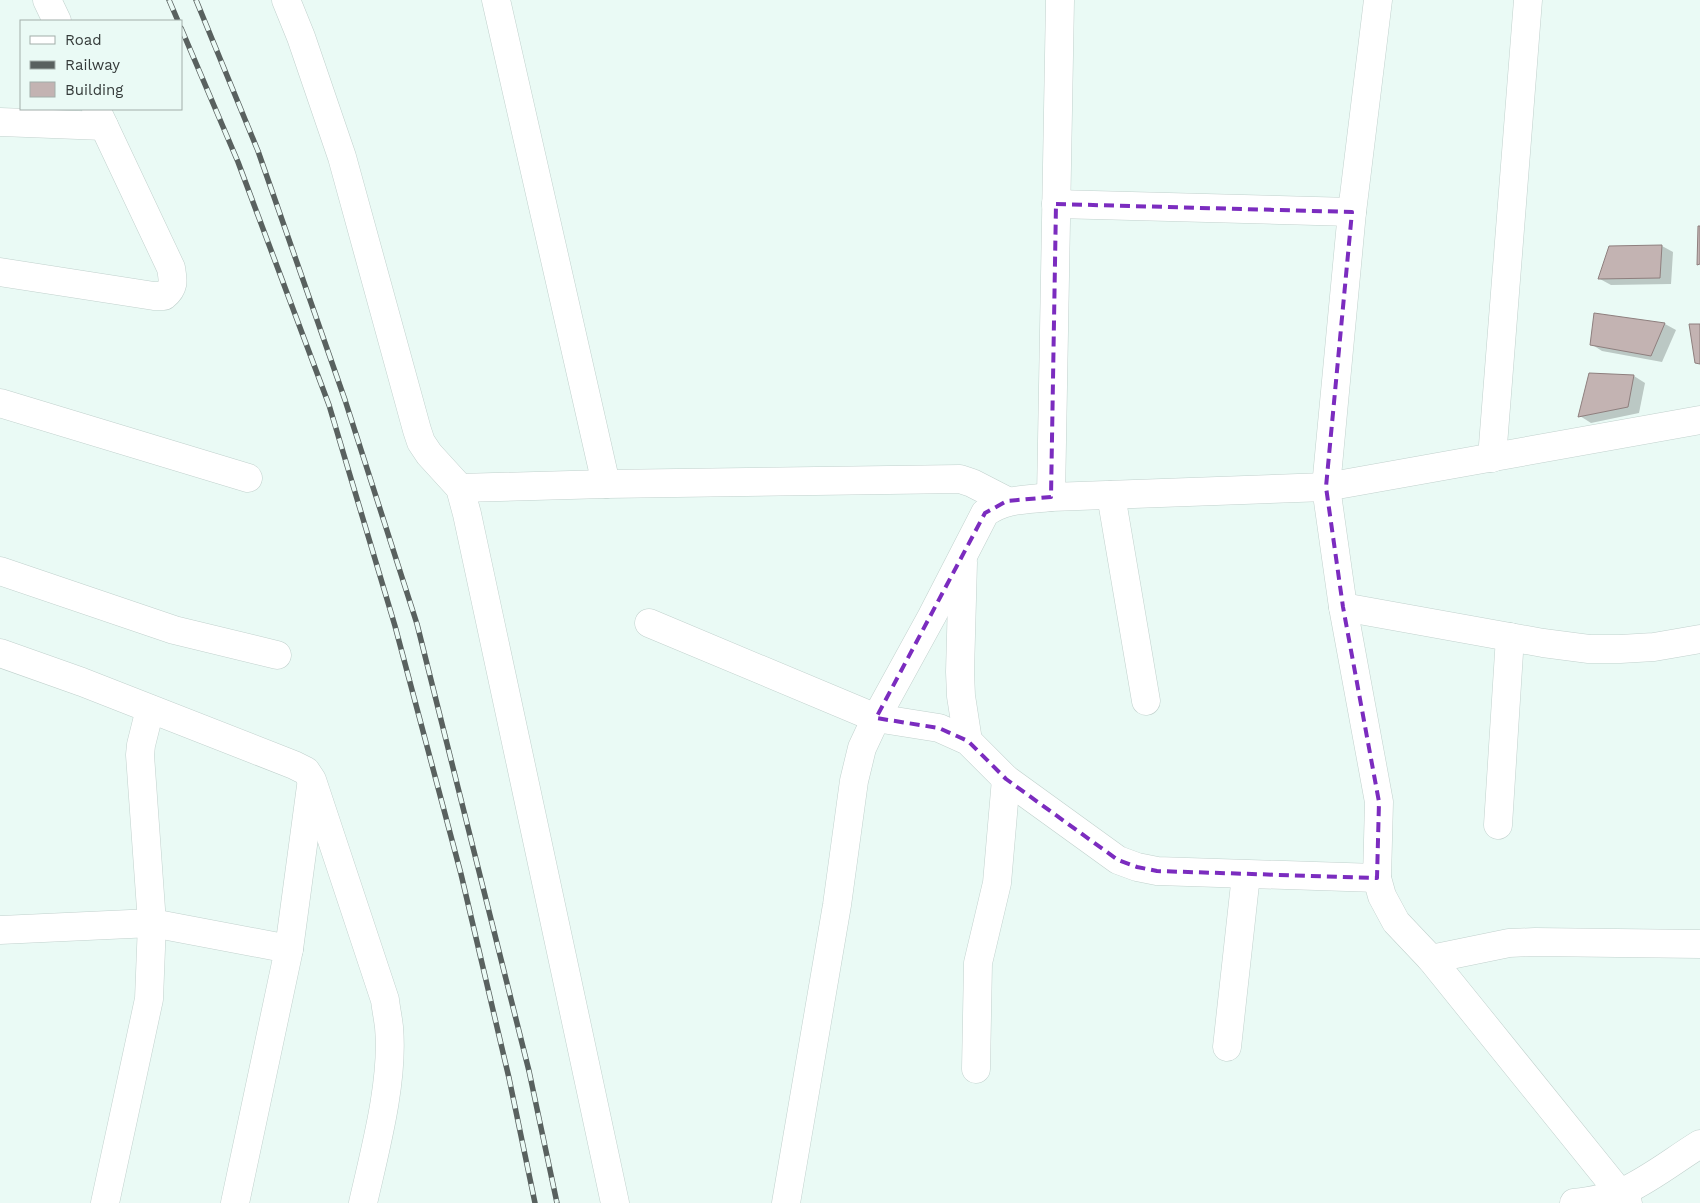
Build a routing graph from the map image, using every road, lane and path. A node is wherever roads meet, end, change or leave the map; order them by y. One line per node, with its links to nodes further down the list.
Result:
1 (47, 0): 7 (street)
2 (286, 0): 19 (street)
3 (496, 0): 17 (street)
4 (1060, 0): 10 (street)
5 (1378, 0): 11 (street)
6 (1528, 0): 15 (street)
7 (57, 20)
8 (100, 118): 9 (street); 12 (street)
9 (0, 122)
10 (1056, 204): 11 (street); 21 (street)
11 (1352, 212): 18 (street)
12 (0, 272)
13 (0, 403): 16 (street)
14 (1700, 420): 15 (street)
15 (1492, 458): 18 (street)
16 (248, 478)
17 (606, 484): 19 (street); 22 (street)
18 (1326, 487): 20 (street); 25 (street)
19 (460, 488): 52 (street)
20 (1111, 495): 21 (street); 31 (street)
21 (1051, 497): 22 (street)
22 (1007, 501): 23 (street)
23 (964, 553): 33 (street); 34 (street)
24 (0, 571): 30 (street)
25 (1343, 607): 27 (street); 39 (street)
26 (649, 623): 33 (street)
27 (1510, 637): 28 (street); 37 (street)
28 (1700, 639)
29 (0, 653): 32 (street)
30 (277, 654)
31 (1146, 701)
32 (150, 709): 36 (street); 40 (street)
33 (876, 718): 34 (street); 53 (street)
34 (968, 741): 35 (street)
35 (1006, 779): 38 (street); 46 (street)
36 (312, 780): 43 (street); 51 (street)
37 (1498, 825)
38 (1246, 875): 39 (street); 45 (street)
39 (1377, 878): 44 (street)
40 (152, 922): 41 (street); 43 (street); 49 (street)
41 (0, 930)
42 (1700, 944): 44 (street)
43 (289, 949): 50 (street)
44 (1431, 959): 48 (street)
45 (1227, 1047)
46 (976, 1069)
47 (1700, 1144): 48 (street)
48 (1624, 1198): 54 (street)
49 (105, 1203)
50 (235, 1203)
51 (363, 1203)
52 (615, 1203)
53 (786, 1203)
54 (1574, 1203)

